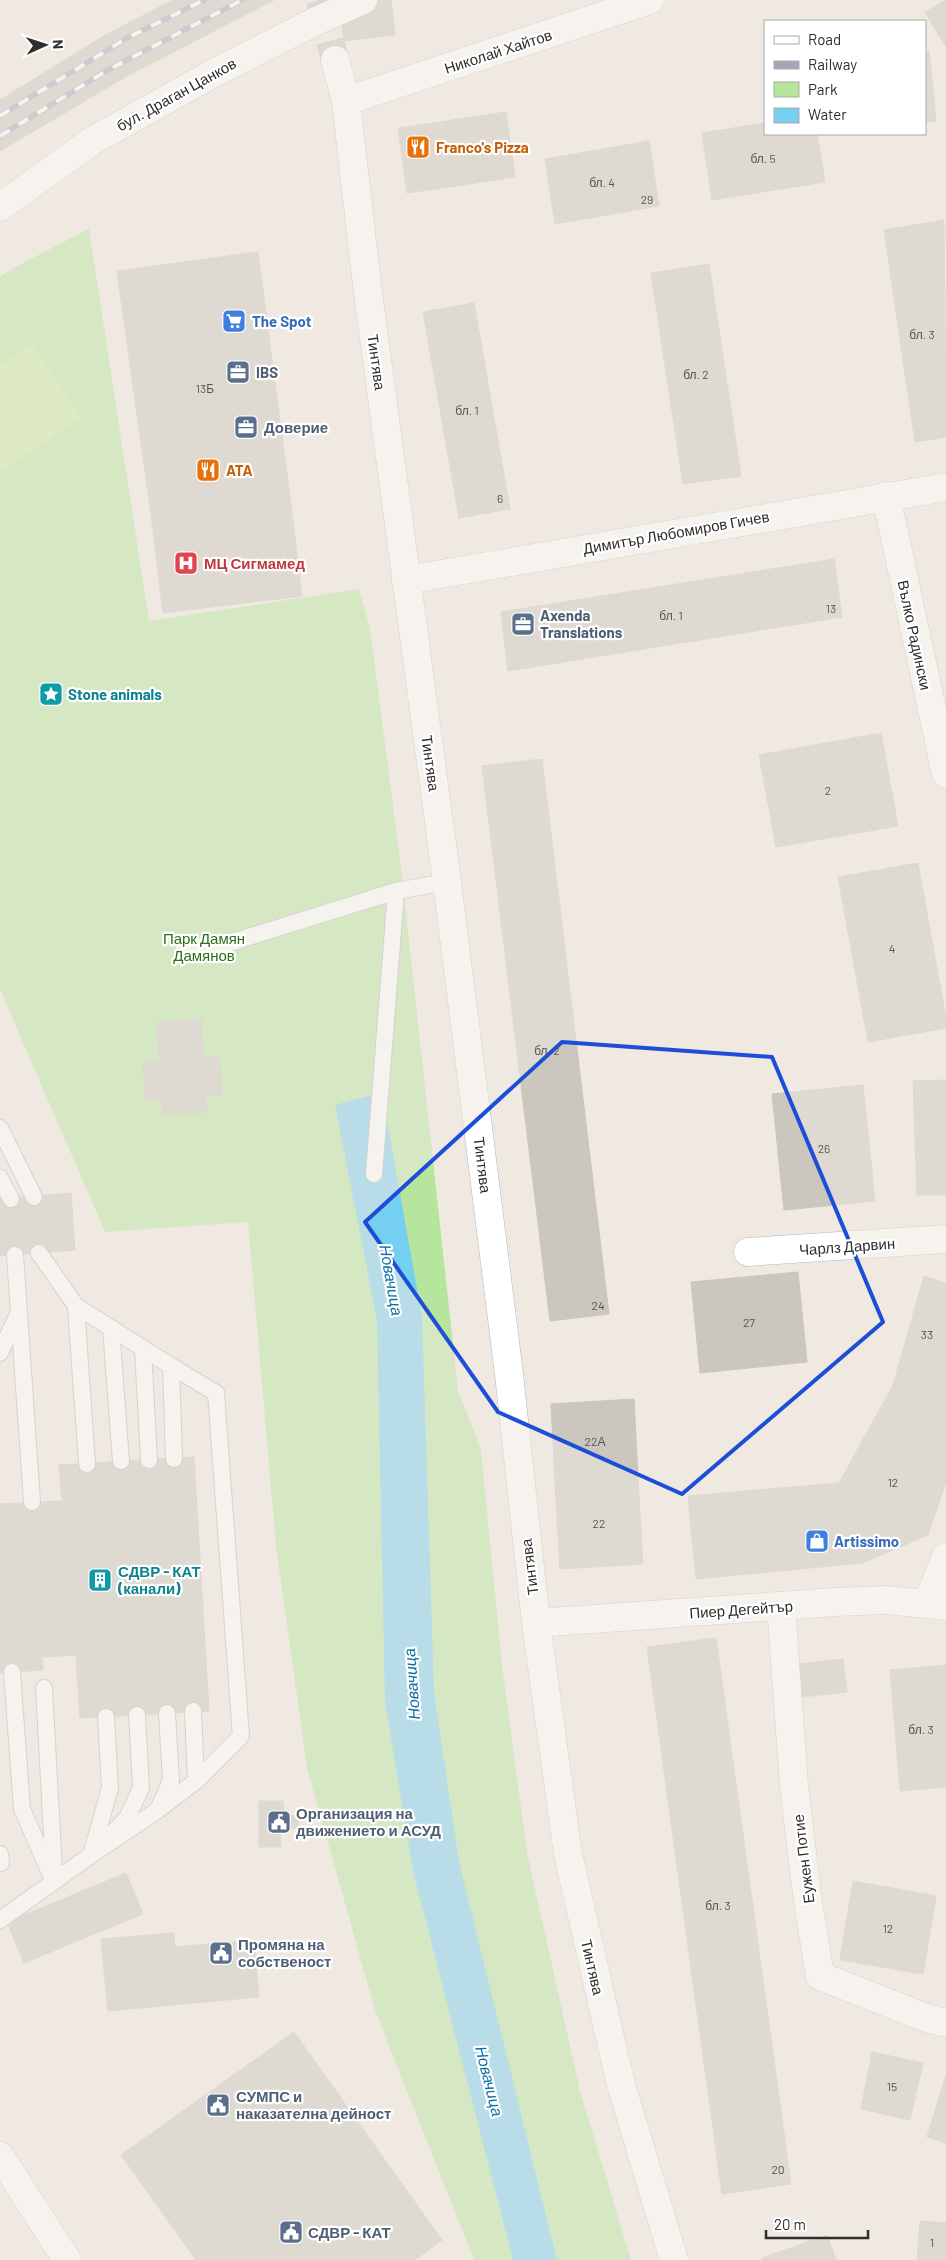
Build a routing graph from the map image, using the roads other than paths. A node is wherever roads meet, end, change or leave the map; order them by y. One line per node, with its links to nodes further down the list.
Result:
1 (363, 0): 5 (street, бул. Драган Цанков, bridge)
2 (650, 0): 4 (street, Николай Хайтов)
3 (335, 60): 4 (street, Тинтява)
4 (346, 101): 8 (street, Тинтява)
5 (8, 201)
6 (946, 486): 7 (street, Димитър Любомиров Гичев)
7 (886, 496): 8 (street, Димитър Любомиров Гичев); 9 (street, Вълко Радински)
8 (406, 580): 10 (street, Тинтява)
9 (946, 774)
10 (447, 882): 11 (lane); 36 (street, Тинтява)
11 (396, 891): 12 (lane); 14 (lane)
12 (184, 948)
13 (0, 1128): 16 (lane)
14 (374, 1174)
15 (0, 1178): 17 (lane)
16 (34, 1196)
17 (10, 1199)
18 (946, 1239): 19 (street, Чарлз Дарвин)
19 (748, 1252)
20 (39, 1253): 22 (lane)
21 (15, 1255): 23 (lane)
22 (76, 1306): 24 (lane); 31 (lane)
23 (19, 1312): 26 (lane); 32 (lane)
24 (111, 1328): 25 (lane); 30 (lane)
25 (143, 1349): 27 (lane); 29 (lane)
26 (0, 1353)
27 (171, 1366): 28 (lane); 43 (lane)
28 (174, 1459)
29 (149, 1460)
30 (121, 1461)
31 (87, 1464)
32 (32, 1502)
33 (946, 1557): 34 (street)
34 (936, 1605): 35 (street, Пиер Дегейтър)
35 (782, 1606): 36 (street, Пиер Дегейтър); 50 (street, Еужен Потие)
36 (536, 1623): 53 (street, Тинтява)
37 (12, 1672): 48 (lane)
38 (44, 1688): 48 (lane)
39 (193, 1711): 43 (lane)
40 (167, 1713): 44 (lane)
41 (137, 1715): 46 (lane)
42 (106, 1717): 46 (lane)
43 (196, 1781): 44 (lane)
44 (158, 1810): 46 (lane)
45 (0, 1854): 47 (lane)
46 (91, 1855): 48 (lane)
47 (1, 1863)
48 (54, 1882): 49 (lane)
49 (0, 1920)
50 (946, 2023)
51 (0, 2156): 52 (street)
52 (67, 2260)
53 (674, 2260)

